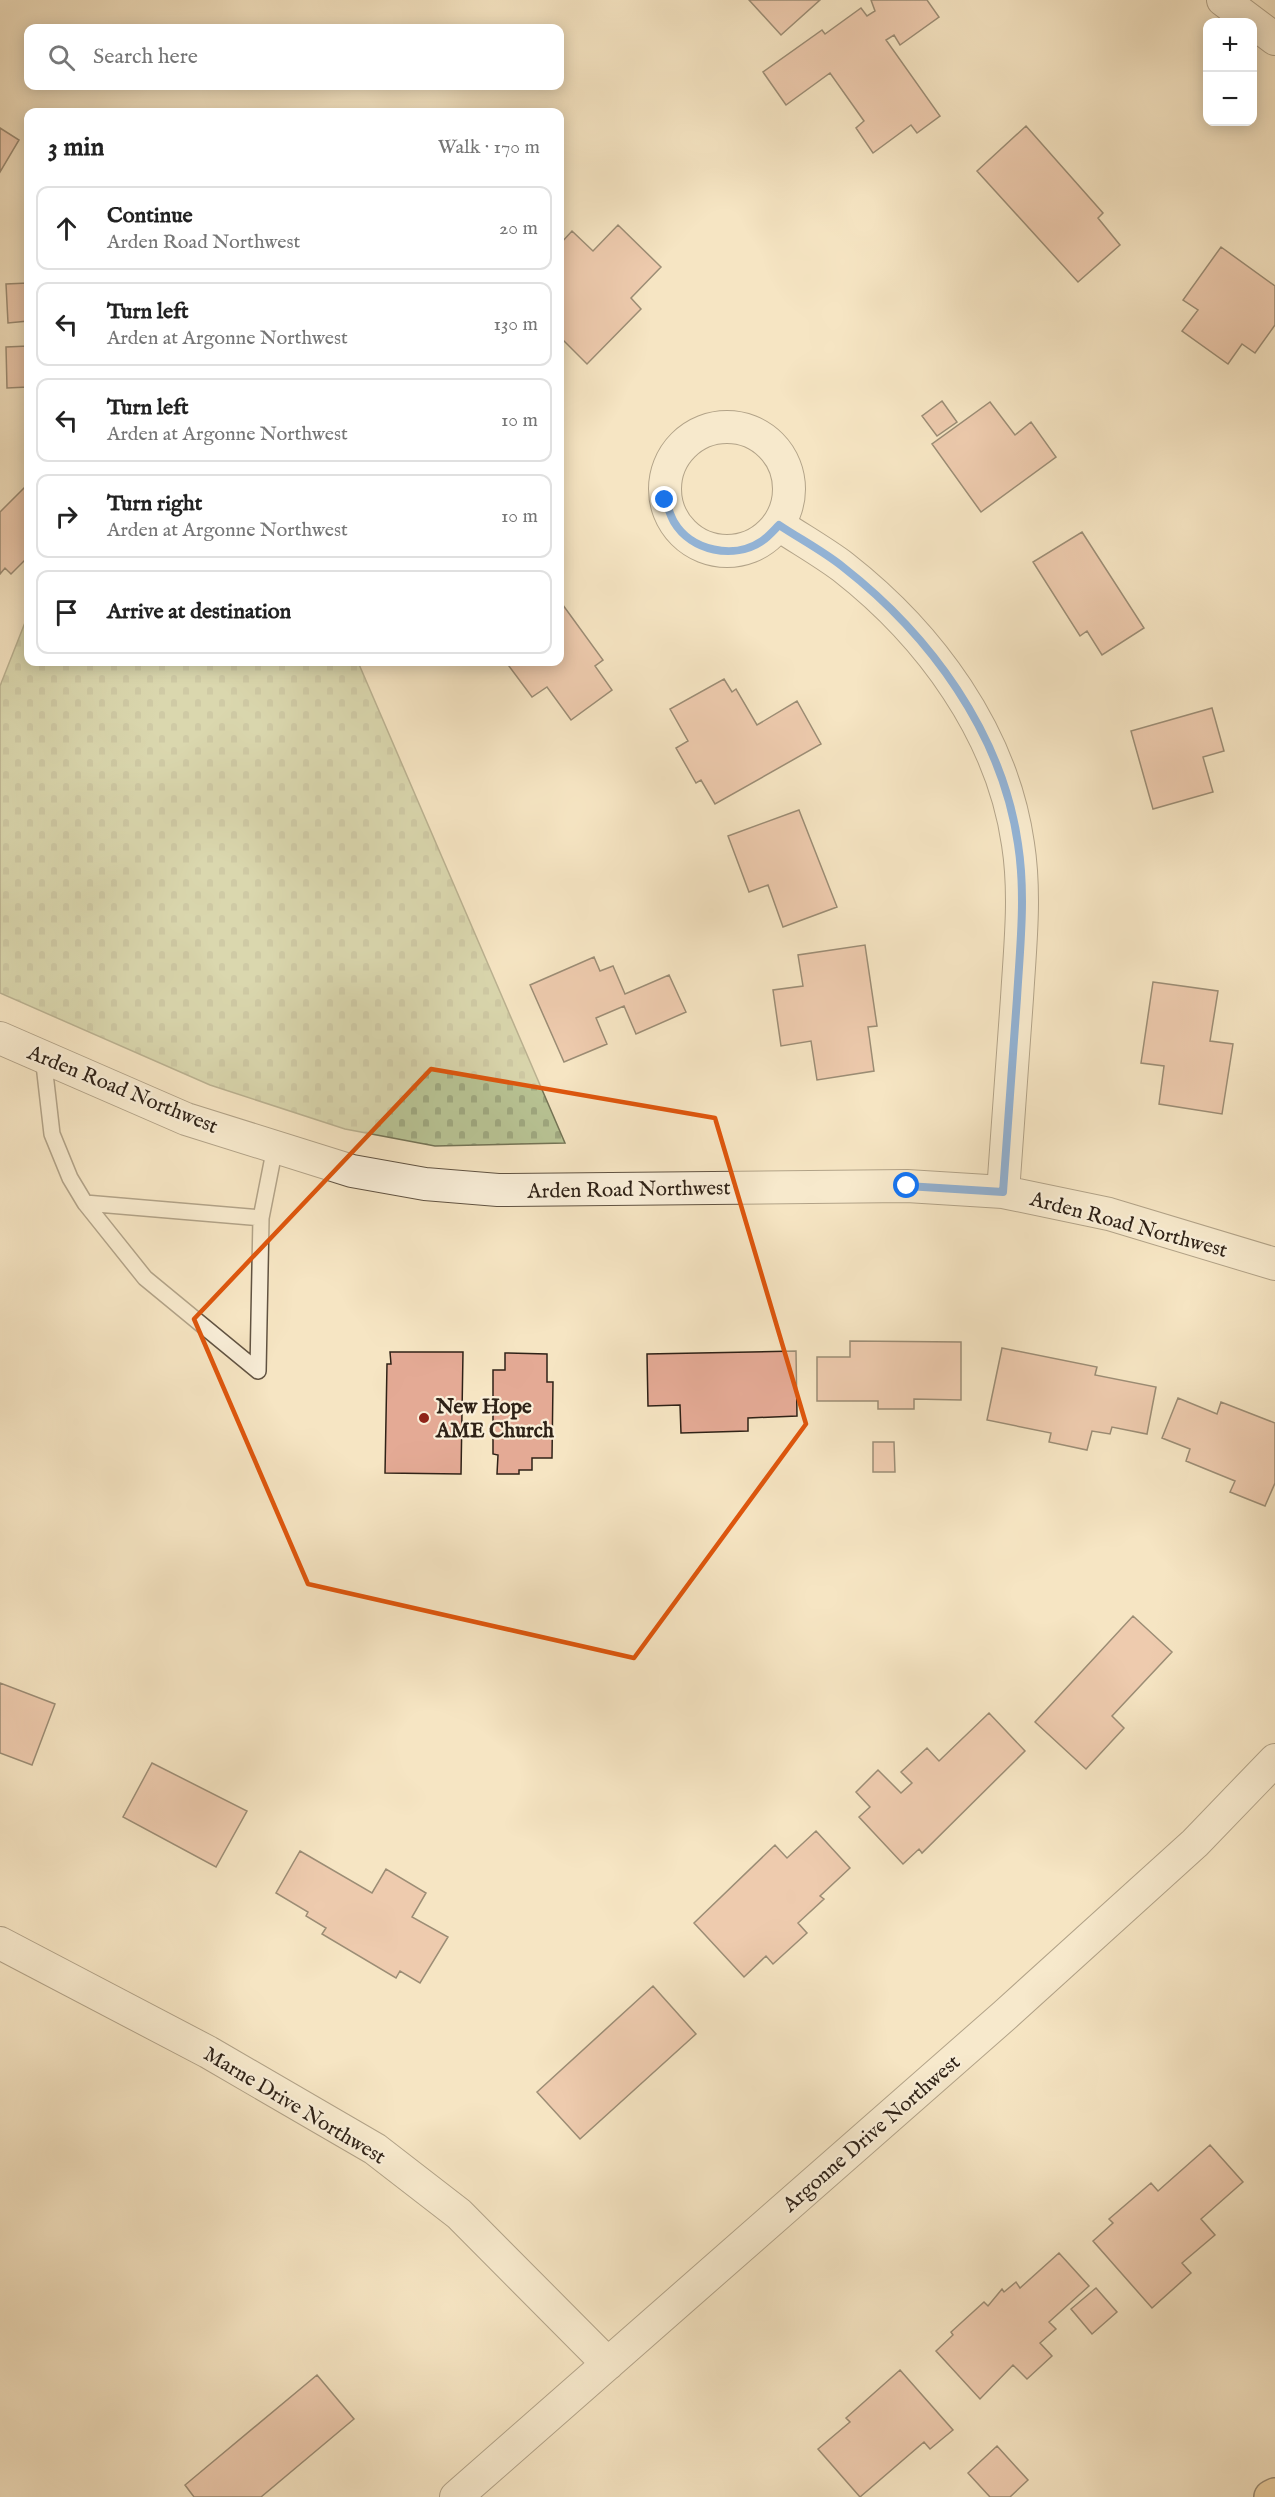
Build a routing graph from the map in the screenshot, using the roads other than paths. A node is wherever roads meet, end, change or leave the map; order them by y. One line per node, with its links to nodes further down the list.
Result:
1 (1222, 0): 2 (street)
2 (1275, 39)
3 (779, 525): 7 (street)
4 (0, 1038): 5 (street, Arden Road Northwest)
5 (43, 1056): 6 (street, Arden Road Northwest); 8 (lane)
6 (275, 1147): 7 (street, Arden Road Northwest); 9 (lane)
7 (1003, 1192): 10 (street, Arden Road Northwest)
8 (85, 1203): 9 (lane); 9 (lane)
9 (261, 1218)
10 (1275, 1264)
11 (1275, 1760): 13 (street, Argonne Drive Northwest)
12 (0, 1943): 13 (street, Marne Drive Northwest)
13 (608, 2364): 15 (street, Argonne Drive Northwest)
14 (1275, 2494): 16 (main road)
15 (456, 2497)
16 (1271, 2497)

